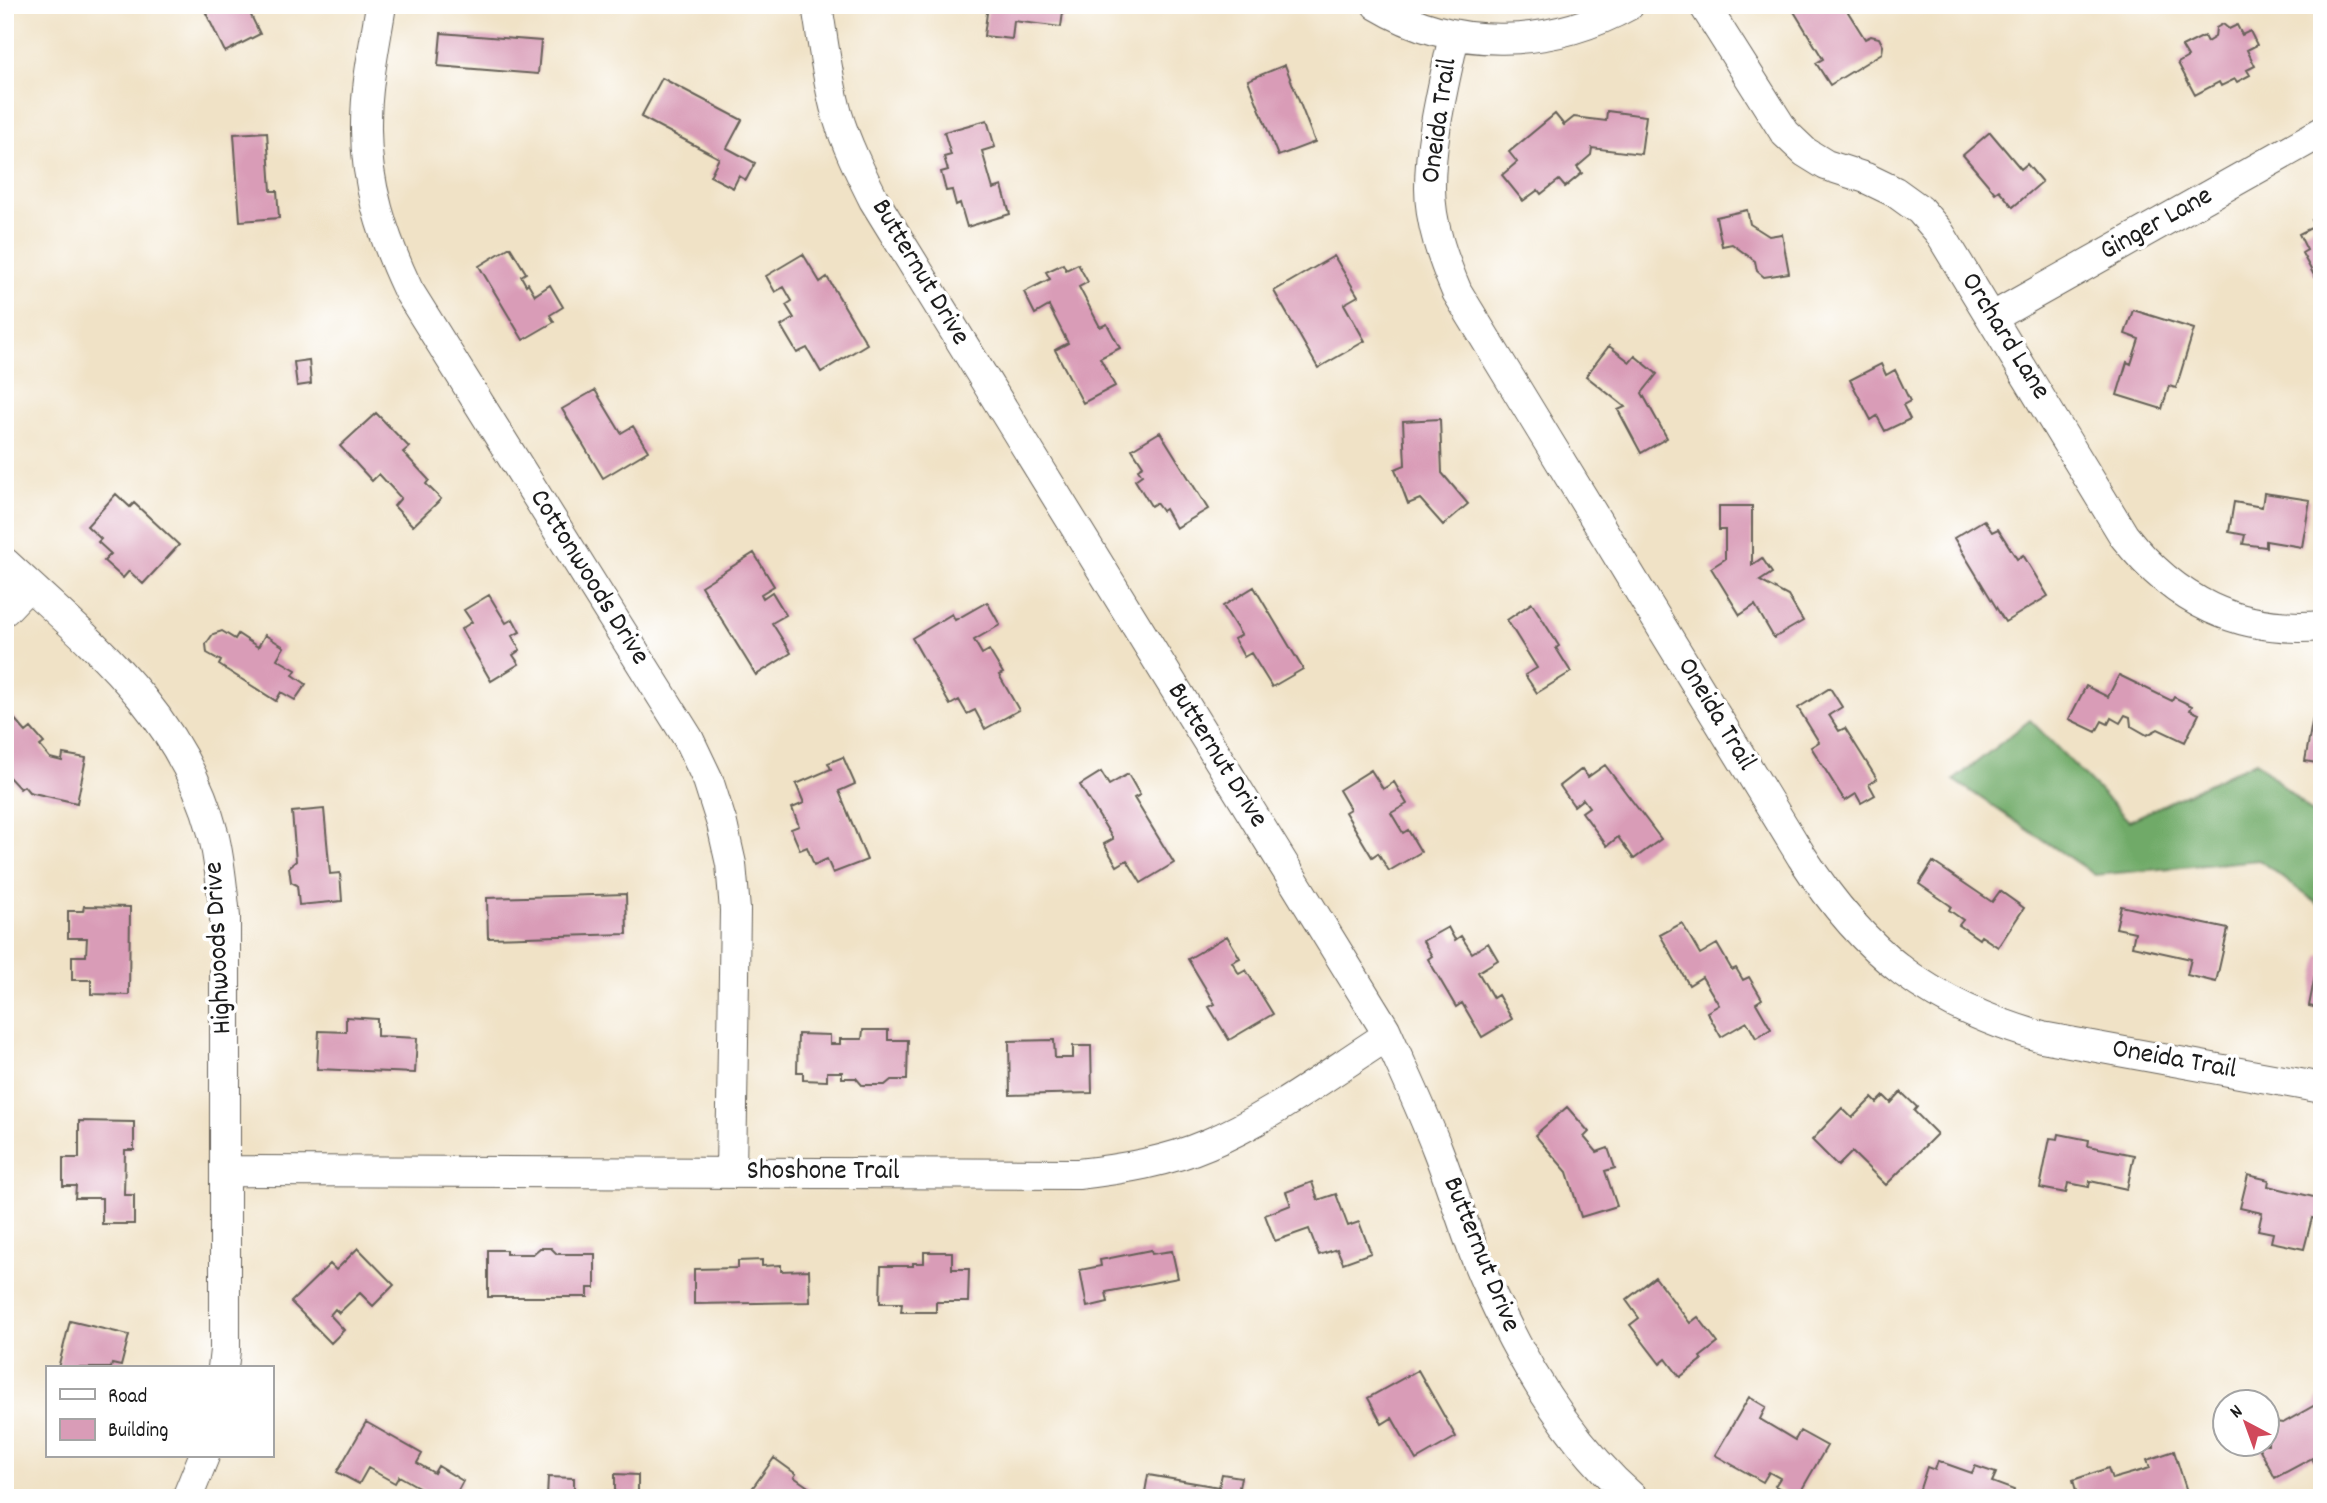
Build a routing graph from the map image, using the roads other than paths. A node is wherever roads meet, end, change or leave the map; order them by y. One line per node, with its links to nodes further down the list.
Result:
1 (381, 5): 16 (street, Cottonwoods Drive)
2 (817, 5): 13 (street, Butternut Drive)
3 (1377, 5): 6 (street)
4 (1629, 5): 6 (street)
5 (1704, 5): 8 (street, Orchard Lane)
6 (1454, 35): 14 (street, Oneida Trail)
7 (2322, 132): 8 (street, Ginger Lane)
8 (1993, 317): 12 (street, Orchard Lane)
9 (5, 563): 10 (street, Highwoods Drive)
10 (29, 585): 11 (street); 15 (street, Highwoods Drive)
11 (5, 610)
12 (2322, 626)
13 (1387, 1035): 16 (street, Shoshone Trail); 20 (street, Butternut Drive)
14 (2322, 1088)
15 (225, 1171): 16 (street, Shoshone Trail); 17 (street, Highwoods Drive)
16 (731, 1173)
17 (223, 1366)
18 (203, 1458): 19 (street)
19 (190, 1497)
20 (1633, 1498)

